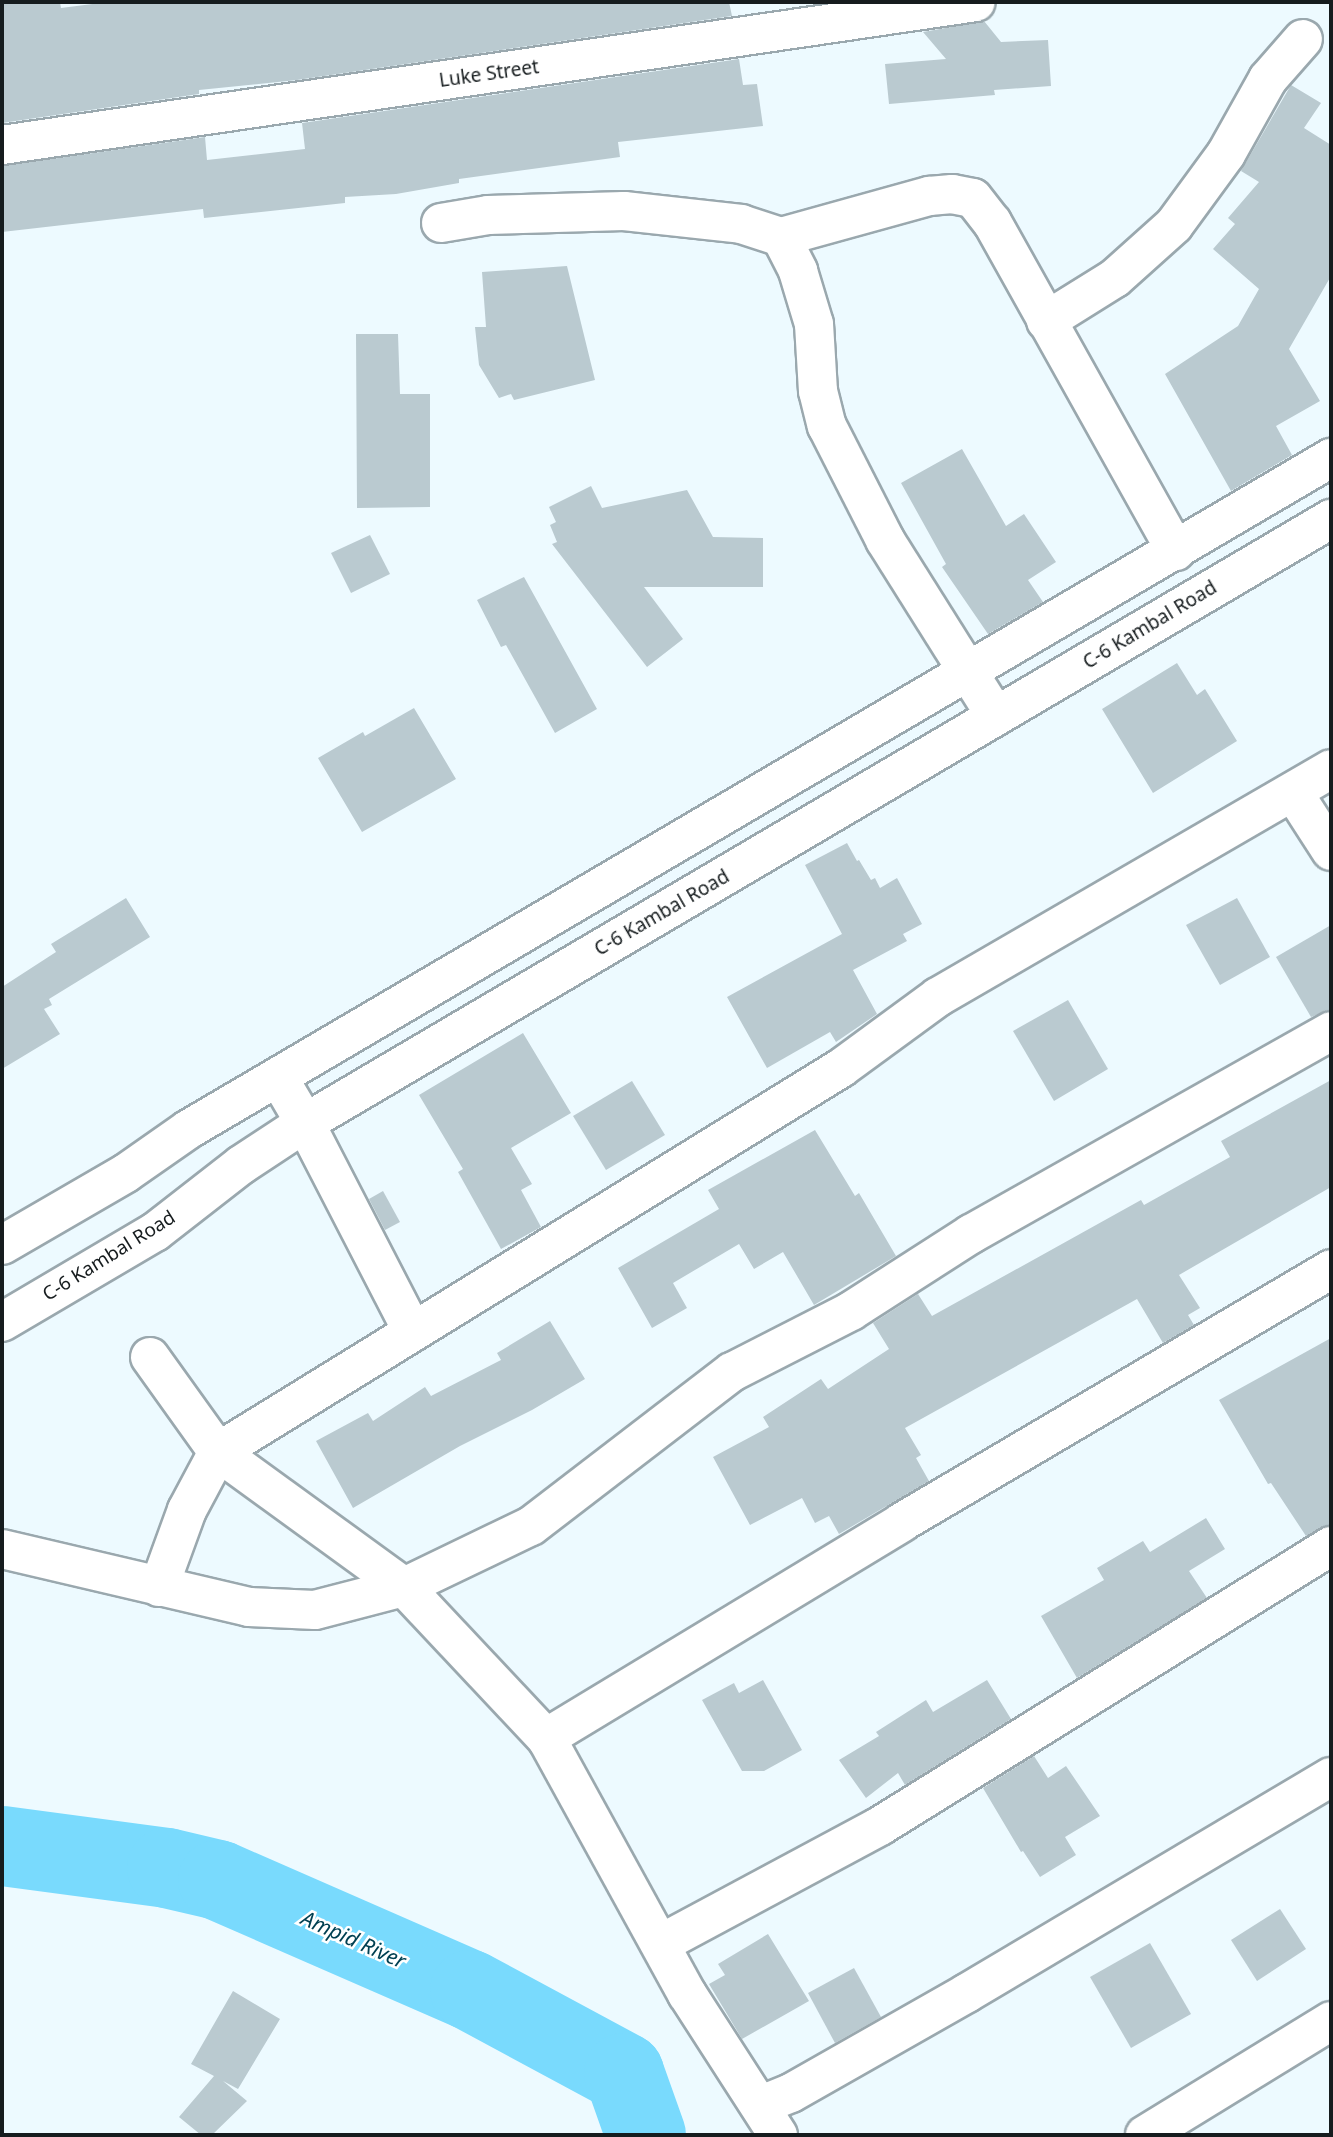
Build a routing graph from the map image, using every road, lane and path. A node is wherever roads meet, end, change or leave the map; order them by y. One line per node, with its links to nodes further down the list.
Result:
1 (976, 2): 2 (street, Luke Street)
2 (877, 9): 4 (street, Luke Street)
3 (1303, 39): 7 (street)
4 (2, 145)
5 (440, 223): 6 (street)
6 (781, 237): 7 (street); 11 (street)
7 (1046, 321): 10 (street)
8 (1331, 458): 10 (street)
9 (1331, 519): 12 (street, C-6 Kambal Road)
10 (1177, 551): 11 (street)
11 (969, 670): 12 (street); 17 (street)
12 (996, 716): 18 (street, C-6 Kambal Road)
13 (1331, 769): 14 (street)
14 (1293, 792): 15 (street); 22 (street)
15 (1331, 851)
16 (1331, 1031): 28 (street)
17 (278, 1077): 18 (street); 19 (street)
18 (305, 1123): 21 (street, C-6 Kambal Road); 22 (street)
19 (2, 1245)
20 (1331, 1269): 29 (street)
21 (2, 1322)
22 (413, 1332): 24 (street)
23 (150, 1357): 24 (street)
24 (218, 1452): 27 (street); 28 (street)
25 (1331, 1546): 31 (street)
26 (2, 1549): 27 (street)
27 (159, 1587): 28 (street)
28 (404, 1587): 29 (street)
29 (546, 1738): 31 (street)
30 (1331, 1777): 33 (street)
31 (662, 1944): 33 (street)
32 (1331, 2021): 34 (street)
33 (770, 2120)
34 (1145, 2135)

